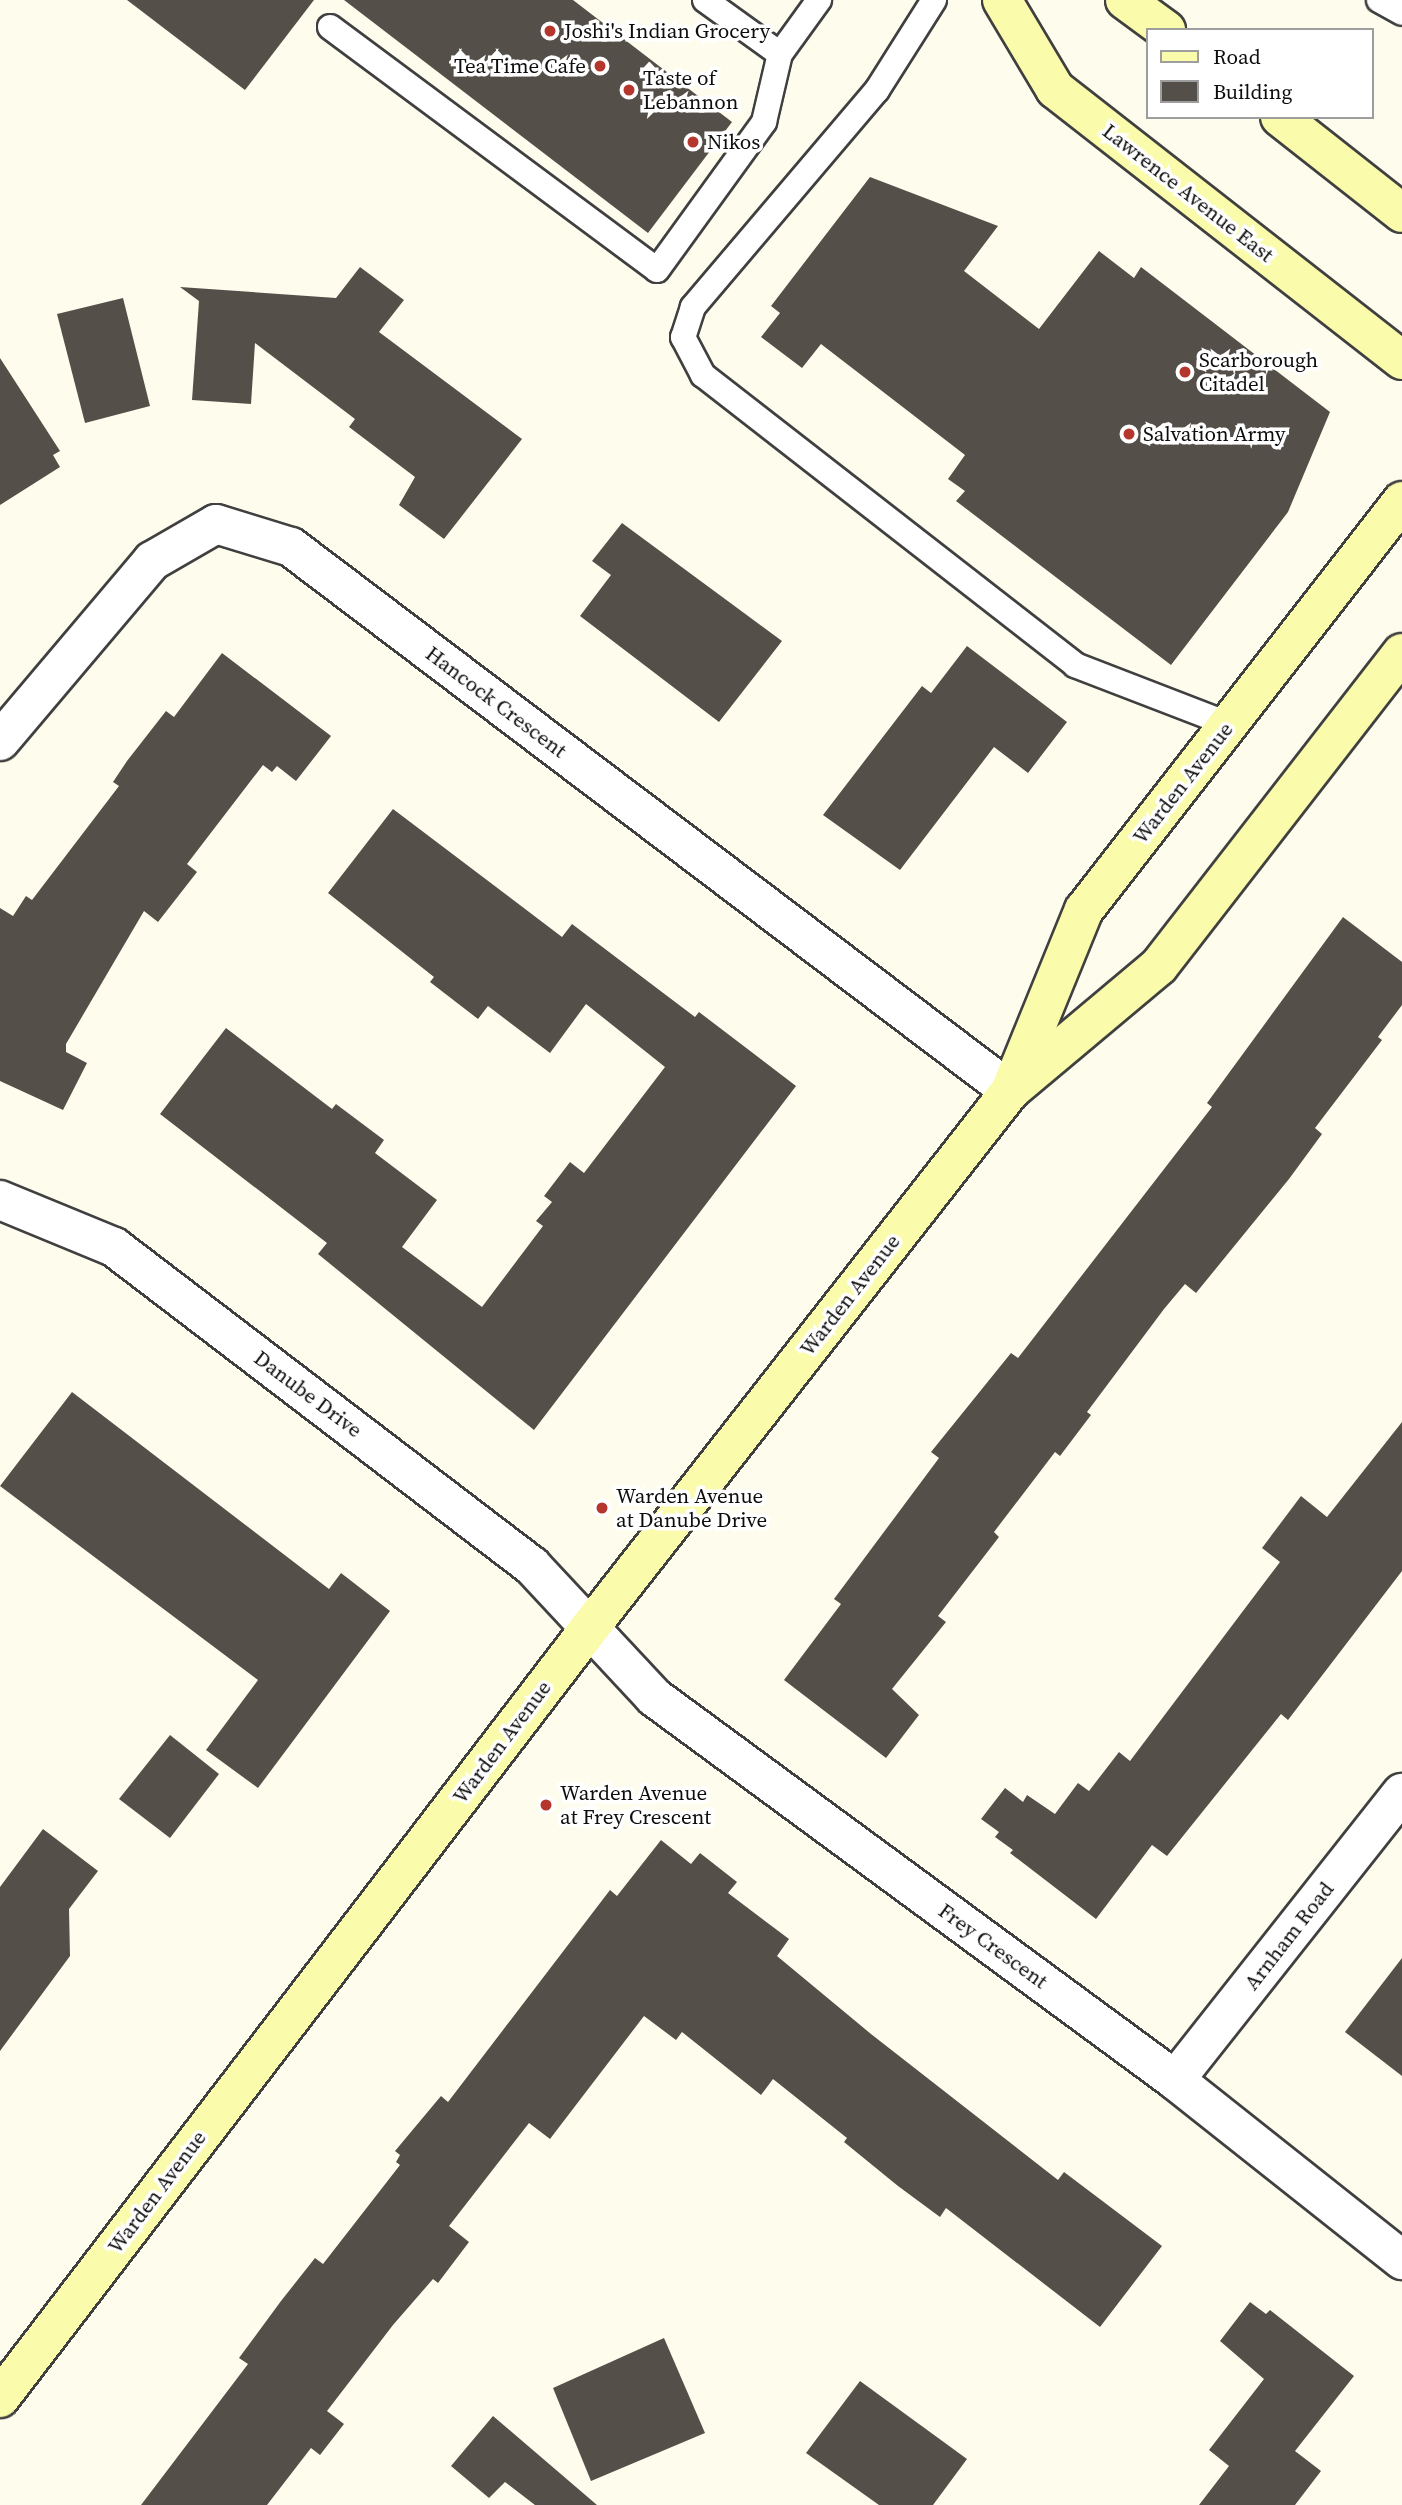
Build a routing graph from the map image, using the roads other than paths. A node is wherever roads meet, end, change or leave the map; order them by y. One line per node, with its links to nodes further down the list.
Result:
1 (705, 0): 10 (lane)
2 (819, 0): 10 (lane)
3 (934, 0): 16 (lane)
4 (1002, 0): 13 (main road, Lawrence Avenue East)
5 (1125, 0): 9 (main road)
6 (1379, 0): 7 (lane)
7 (1402, 13)
8 (330, 27): 10 (lane)
9 (1163, 28)
10 (780, 54)
11 (1283, 119): 12 (main road)
12 (1402, 213)
13 (1402, 360)
14 (1402, 501): 16 (main road, Warden Avenue)
15 (1402, 653): 18 (main road, Warden Avenue)
16 (1228, 724): 18 (main road, Warden Avenue)
17 (0, 741): 18 (street, Hancock Crescent)
18 (1010, 1091): 20 (main road, Warden Avenue)
19 (0, 1200): 20 (street, Danube Drive)
20 (591, 1626): 22 (street, Frey Crescent); 24 (main road, Warden Avenue)
21 (1402, 1793): 22 (street, Arnham Road)
22 (1175, 2080): 23 (street, Frey Crescent)
23 (1402, 2260)
24 (0, 2398)

